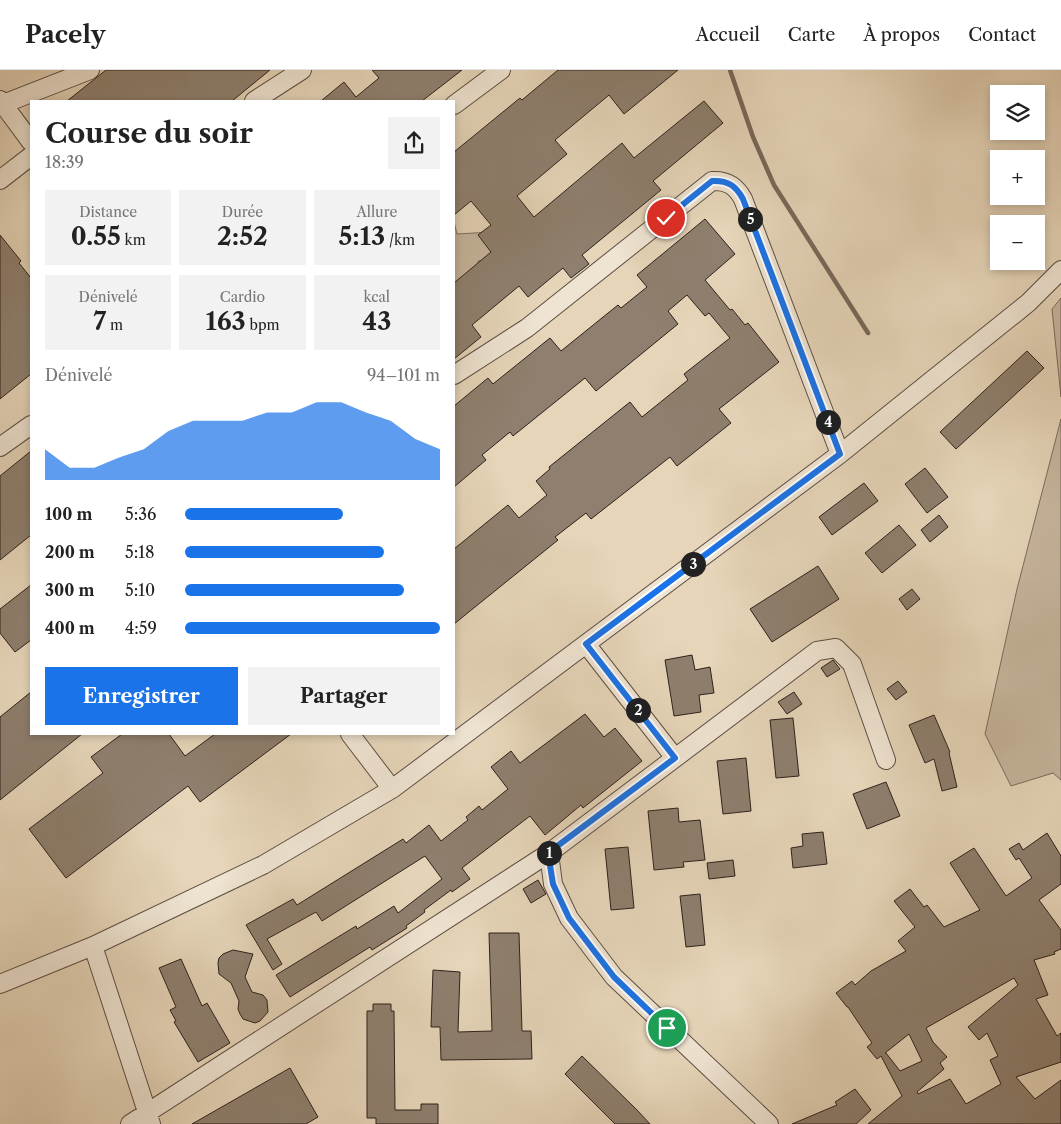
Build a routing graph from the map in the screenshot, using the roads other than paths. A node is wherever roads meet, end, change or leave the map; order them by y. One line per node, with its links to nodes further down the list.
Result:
1 (90, 70): 5 (street)
2 (302, 70): 4 (street)
3 (502, 70): 6 (street)
4 (256, 100)
5 (1, 102): 7 (street)
6 (455, 104)
7 (30, 141)
8 (30, 157): 9 (street)
9 (0, 180)
10 (1061, 270): 14 (street)
11 (455, 373): 14 (street)
12 (30, 426): 13 (street)
13 (0, 447)
14 (840, 454): 15 (street)
15 (586, 644): 17 (street); 19 (street)
16 (351, 735): 19 (street)
17 (675, 758): 18 (street); 20 (street)
18 (886, 760)
19 (392, 789): 21 (street)
20 (548, 853): 23 (street); 25 (street)
21 (94, 946): 22 (street); 23 (street)
22 (0, 984)
23 (149, 1119): 24 (street)
24 (130, 1124)
25 (768, 1124)

